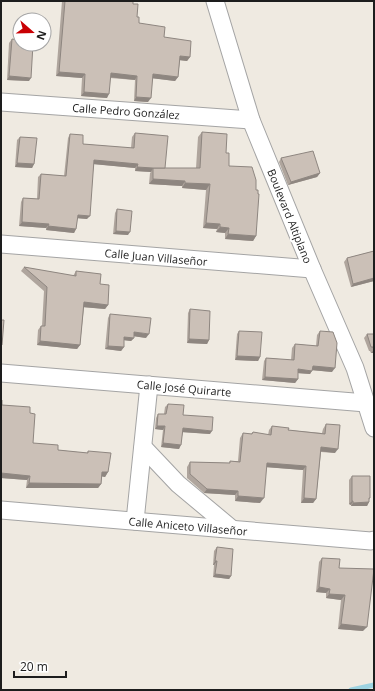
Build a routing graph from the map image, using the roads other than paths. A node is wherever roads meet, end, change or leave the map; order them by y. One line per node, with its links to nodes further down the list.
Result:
1 (214, 1): 3 (street, Boulevard Altiplano)
2 (1, 102): 3 (street, Calle Pedro González)
3 (251, 120): 5 (street, Boulevard Altiplano)
4 (1, 244): 5 (street, Calle Juan Villaseñor)
5 (312, 269): 8 (street, Boulevard Altiplano)
6 (1, 373): 7 (street, Calle José Quirarte)
7 (149, 385): 8 (street, Calle José Quirarte); 10 (street)
8 (366, 403): 9 (street, Boulevard Altiplano)
9 (374, 428)
10 (143, 447): 12 (street); 13 (street)
11 (1, 510): 12 (street, Calle Aniceto Villaseñor)
12 (135, 521): 13 (street, Calle Aniceto Villaseñor)
13 (232, 529): 14 (street, Calle Aniceto Villaseñor)
14 (374, 540)

